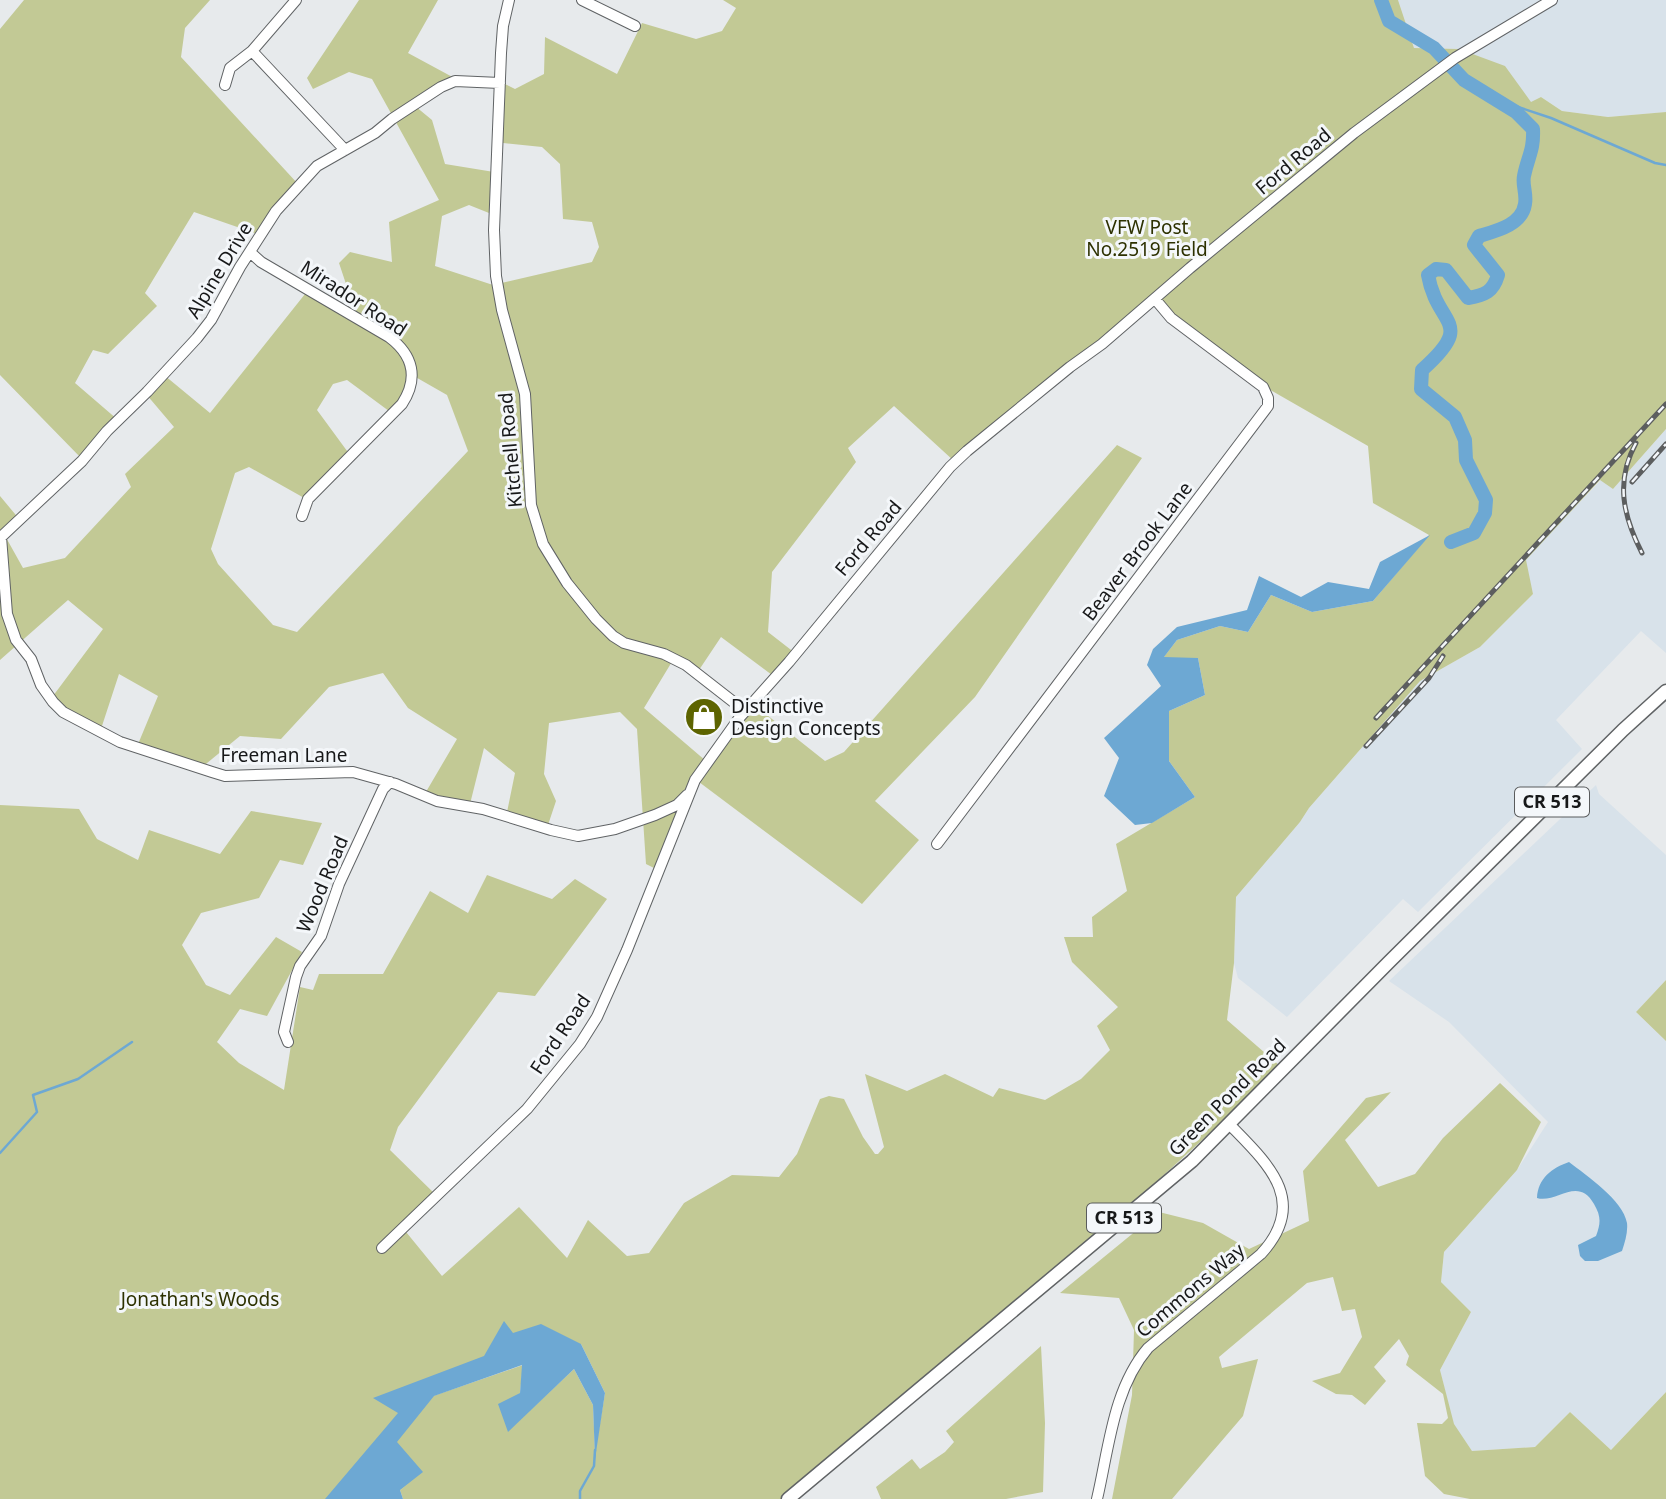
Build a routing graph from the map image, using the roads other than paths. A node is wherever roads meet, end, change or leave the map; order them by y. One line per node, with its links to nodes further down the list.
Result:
1 (296, 0): 6 (street)
2 (509, 0): 7 (street, Kitchell Road)
3 (582, 0): 5 (street)
4 (1552, 0): 11 (street, Ford Road)
5 (635, 26)
6 (252, 51): 8 (street); 9 (street)
7 (500, 83): 9 (street, Alpine Drive); 15 (street, Kitchell Road)
8 (225, 85)
9 (345, 150): 10 (street, Alpine Drive)
10 (251, 253): 12 (street, Mirador Road); 13 (street, Alpine Drive)
11 (1155, 299): 15 (street, Ford Road); 18 (street, Beaver Brook Lane)
12 (302, 516)
13 (1, 537): 16 (street, Freeman Lane)
14 (1666, 691): 20 (main road, Green Pond Road / CR 513)
15 (745, 711): 17 (street, Ford Road)
16 (390, 782): 17 (street, Freeman Lane); 19 (street, Wood Road)
17 (689, 794): 21 (street, Ford Road)
18 (937, 844)
19 (288, 1042)
20 (1230, 1125): 22 (main road, Green Pond Road / CR 513); 23 (street, Commons Way)
21 (382, 1248)
22 (788, 1499)
23 (1097, 1499)

